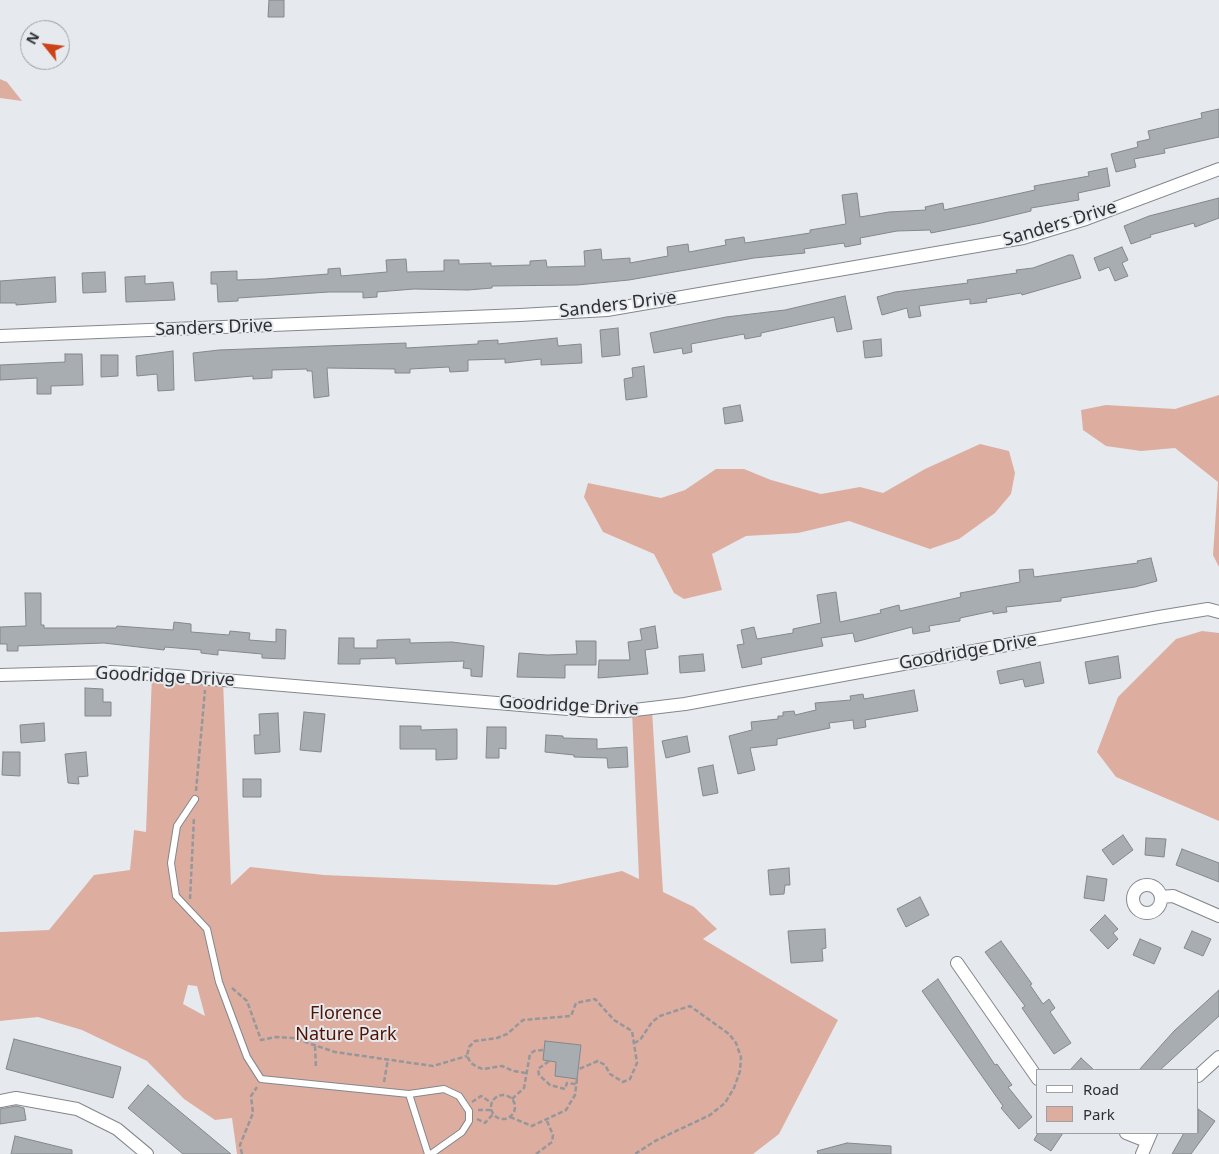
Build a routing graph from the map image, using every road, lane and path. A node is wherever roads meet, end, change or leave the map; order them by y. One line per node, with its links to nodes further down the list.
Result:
1 (1219, 170): 2 (street, Sanders Drive)
2 (0, 336)
3 (1219, 612): 5 (street, Goodridge Drive)
4 (0, 675): 5 (street, Goodridge Drive)
5 (206, 678): 6 (path)
6 (196, 798): 8 (path); 24 (lane)
7 (1161, 897): 9 (street)
8 (190, 900)
9 (1219, 916)
10 (957, 963): 23 (street)
11 (230, 987): 13 (path)
12 (634, 1043): 15 (path); 20 (path); 44 (path)
13 (315, 1046): 17 (path); 19 (path)
14 (544, 1050): 21 (path)
15 (467, 1056): 17 (path); 21 (path)
16 (1219, 1057): 22 (street)
17 (388, 1059): 26 (path)
18 (549, 1061): 27 (path)
19 (316, 1068)
20 (579, 1069)
21 (526, 1073): 29 (path)
22 (1199, 1075)
23 (1036, 1076)
24 (261, 1079): 28 (lane); 41 (path)
25 (577, 1079): 27 (path)
26 (384, 1082)
27 (576, 1084): 37 (path)
28 (409, 1094): 31 (lane); 42 (lane)
29 (512, 1099): 32 (path); 35 (path)
30 (0, 1101): 40 (street)
31 (465, 1102): 32 (path); 33 (lane)
32 (492, 1103): 34 (path)
33 (469, 1110): 34 (path); 36 (lane)
34 (492, 1112): 35 (path); 36 (path)
35 (510, 1117): 37 (path)
36 (469, 1121): 42 (lane)
37 (547, 1121): 43 (path)
38 (1132, 1134): 39 (street)
39 (1148, 1137): 45 (street)
40 (147, 1154)
41 (242, 1154)
42 (430, 1154)
43 (536, 1154)
44 (635, 1154)
45 (1142, 1154)

